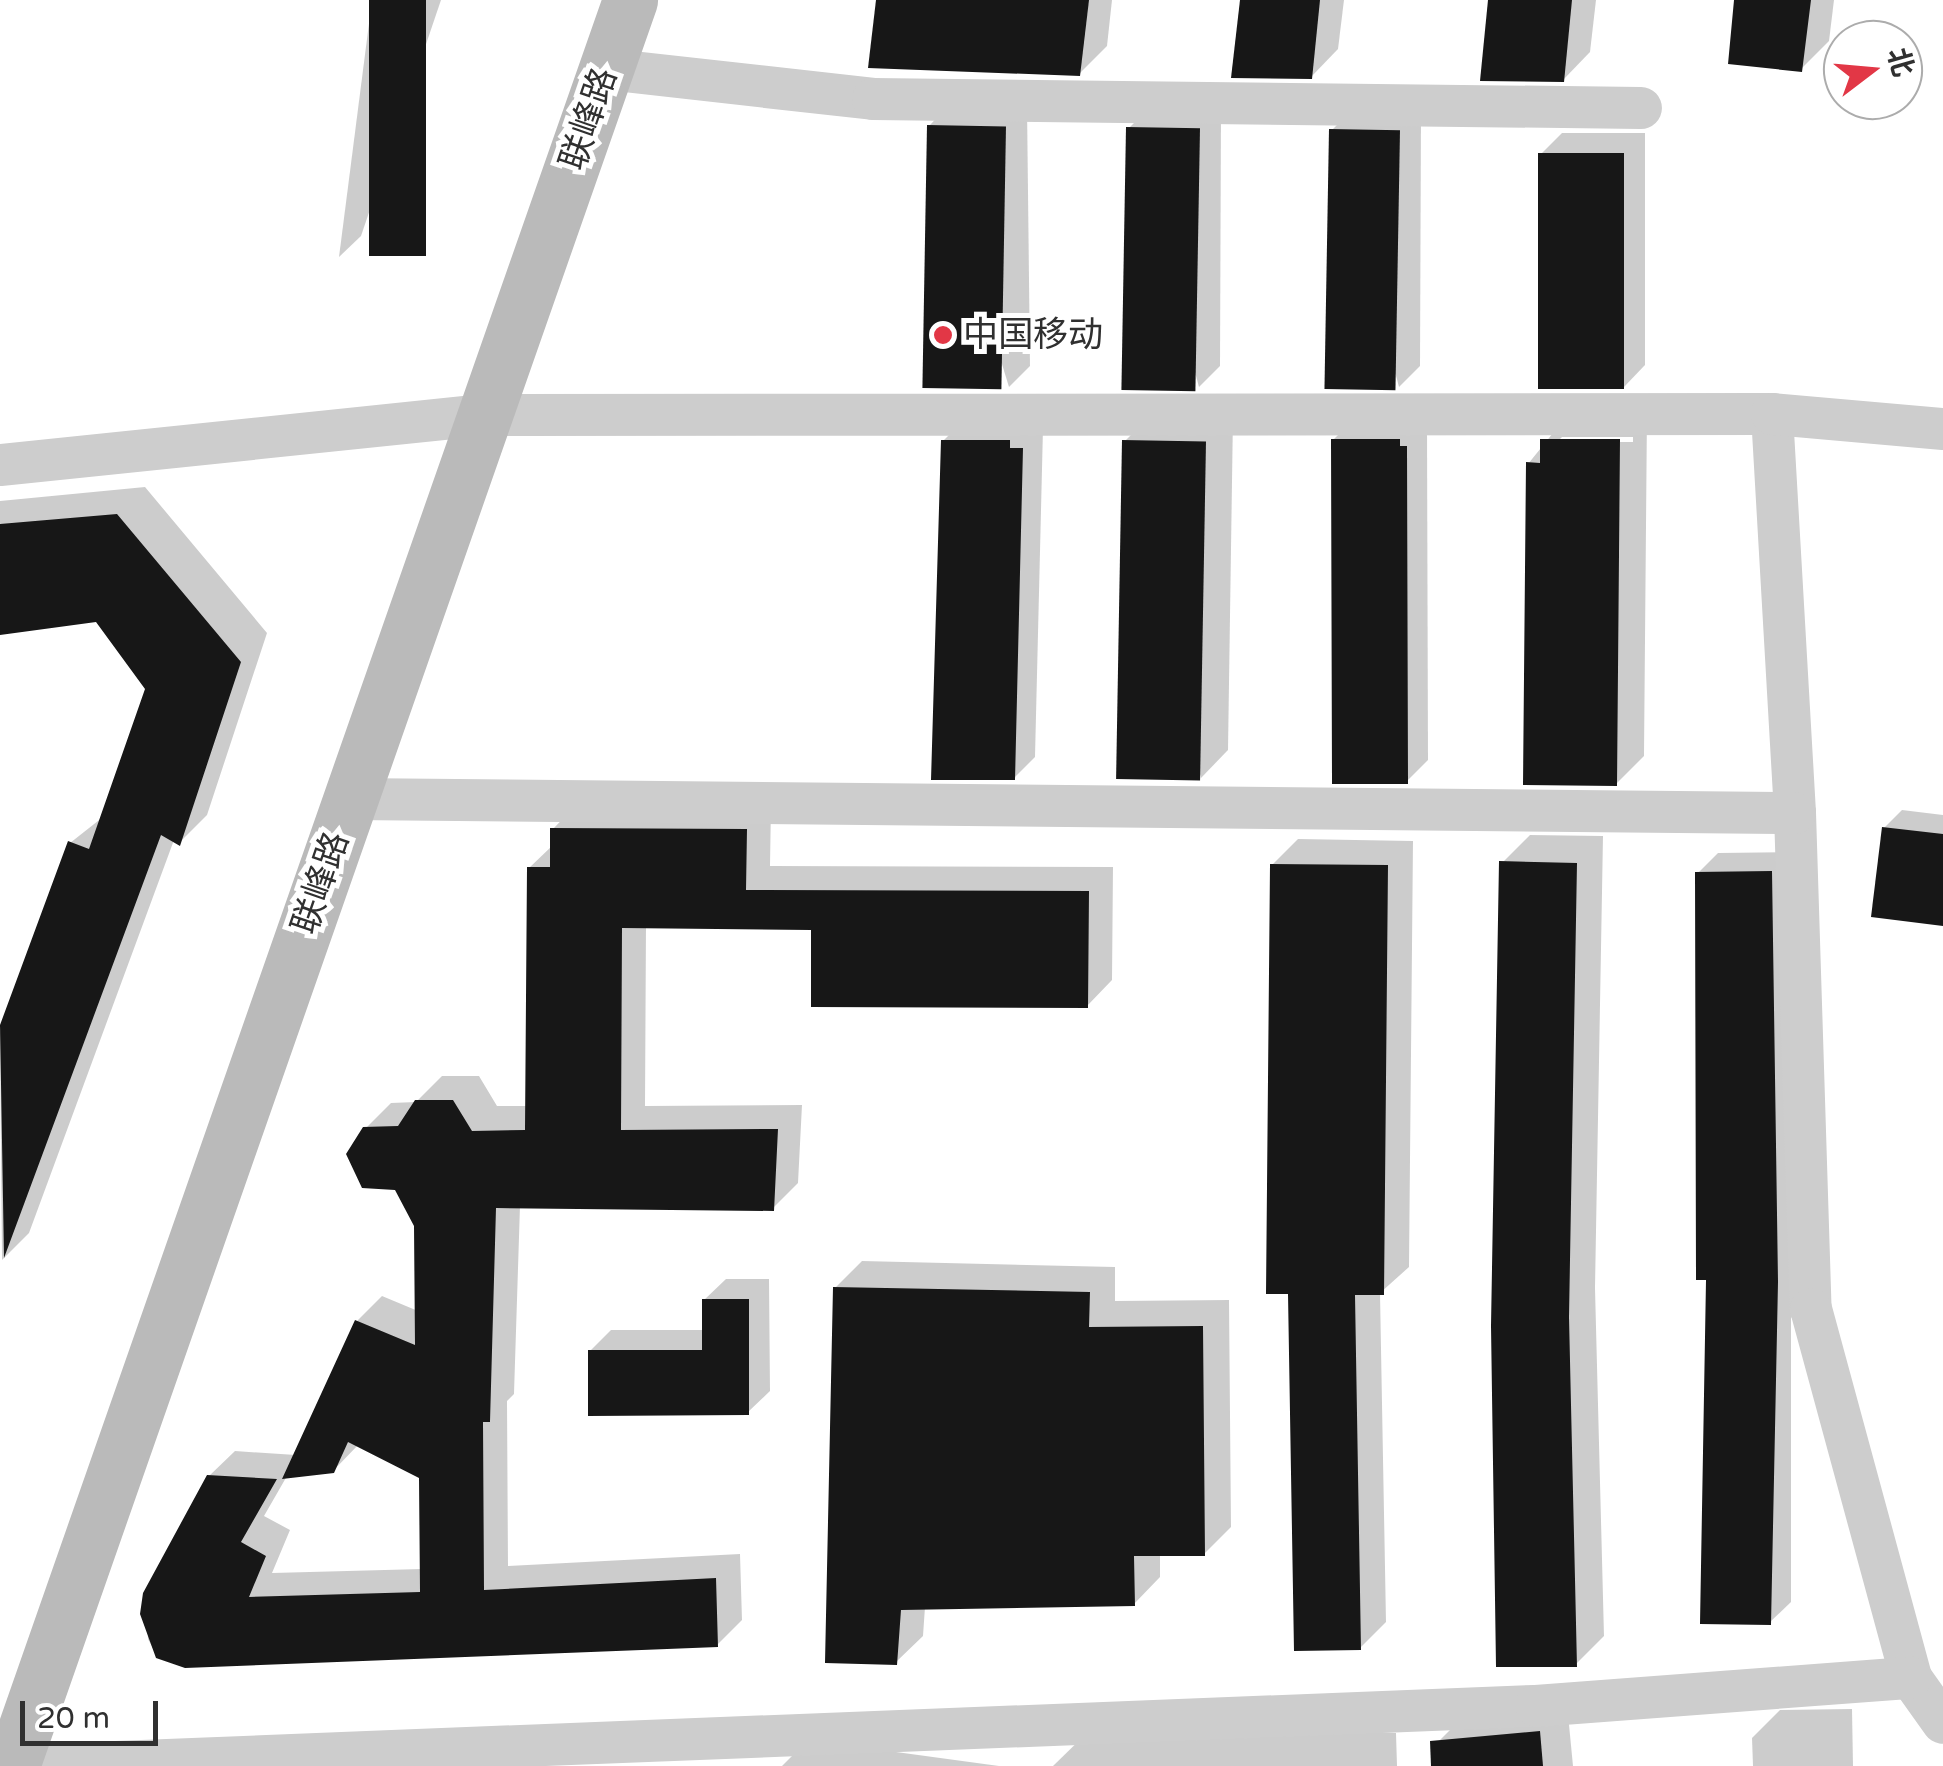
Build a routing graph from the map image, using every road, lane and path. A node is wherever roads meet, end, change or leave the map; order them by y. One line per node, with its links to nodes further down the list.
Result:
1 (630, 0): 2 (main road, 联峰路)
2 (606, 69): 3 (street); 5 (main road, 联峰路)
3 (1641, 108)
4 (1772, 414): 5 (street); 6 (street); 9 (street)
5 (486, 415): 7 (street); 8 (main road, 联峰路)
6 (1943, 429)
7 (0, 466)
8 (350, 799): 9 (street); 13 (main road, 联峰路)
9 (1795, 813): 10 (street)
10 (1912, 1678): 11 (street); 13 (street)
11 (1943, 1724)
12 (0, 1761): 13 (street)
13 (12, 1766)

